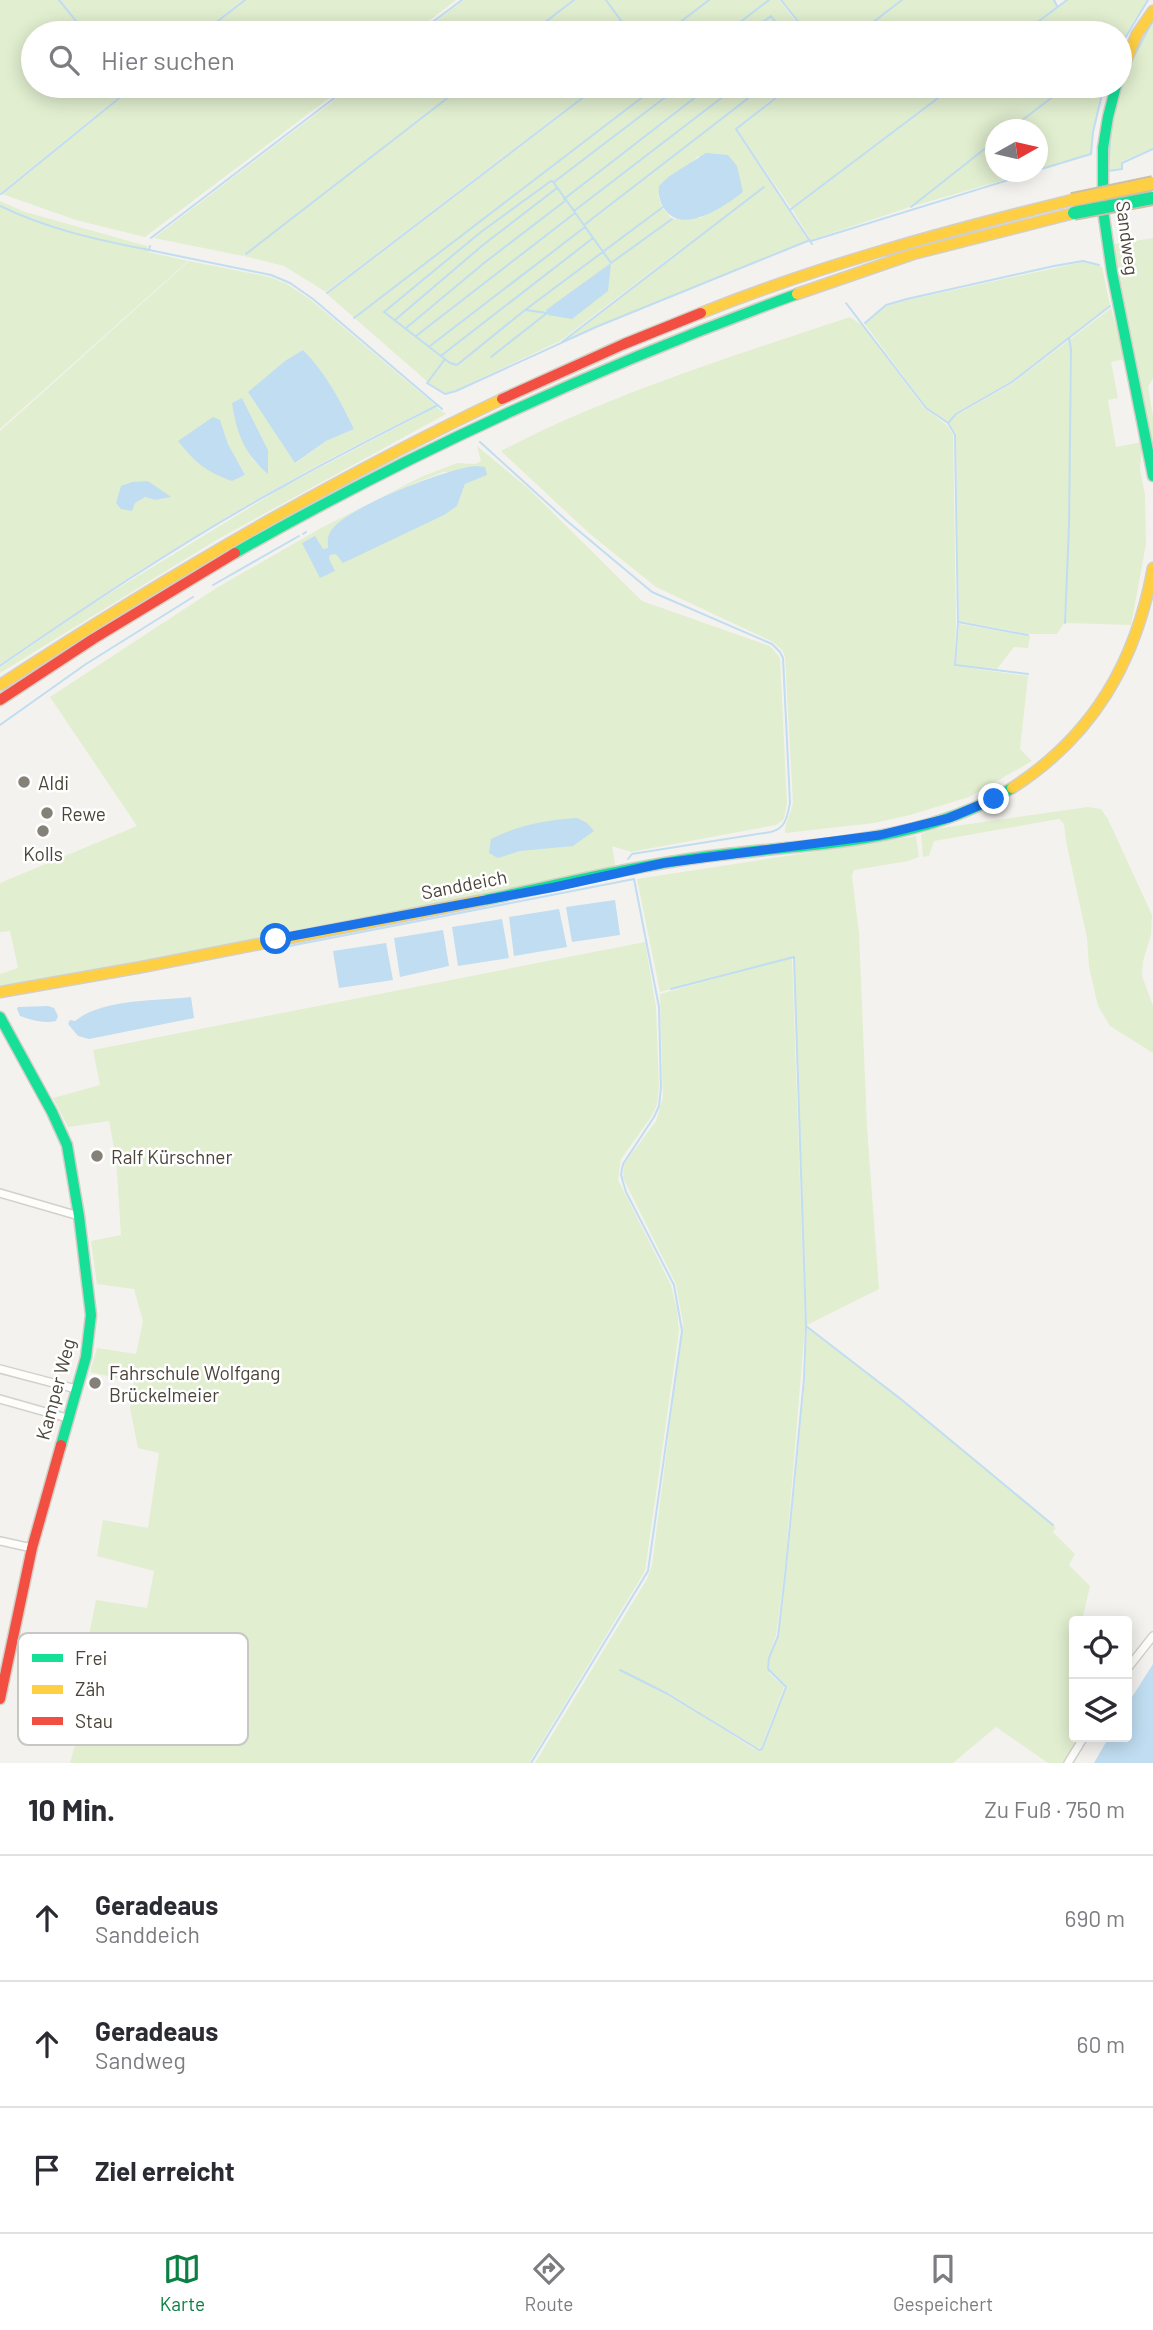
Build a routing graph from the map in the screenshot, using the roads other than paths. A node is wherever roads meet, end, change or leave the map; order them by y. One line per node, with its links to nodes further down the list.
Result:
1 (1153, 11): 2 (main road)
2 (1132, 46)
3 (1113, 98): 6 (main road, Sandweg)
4 (1153, 183): 9 (main road, bridge)
5 (1153, 198): 10 (main road, bridge)
6 (1153, 476)
7 (1153, 568): 8 (main road)
8 (1152, 586): 11 (main road, Sanddeich)
9 (0, 685)
10 (0, 700)
11 (0, 992)
12 (0, 1017): 14 (main road, Kamper Weg)
13 (0, 1193): 14 (street)
14 (79, 1216): 16 (main road, Kamper Weg)
15 (0, 1368): 16 (street)
16 (76, 1389): 18 (main road, Kamper Weg)
17 (0, 1399): 18 (street)
18 (67, 1418): 20 (main road, Kamper Weg)
19 (0, 1541): 20 (street)
20 (32, 1549): 23 (main road, Kamper Weg)
21 (1153, 1636): 22 (street)
22 (1132, 1663)
23 (0, 1699)
24 (1081, 1742): 25 (street)
25 (1068, 1763)

